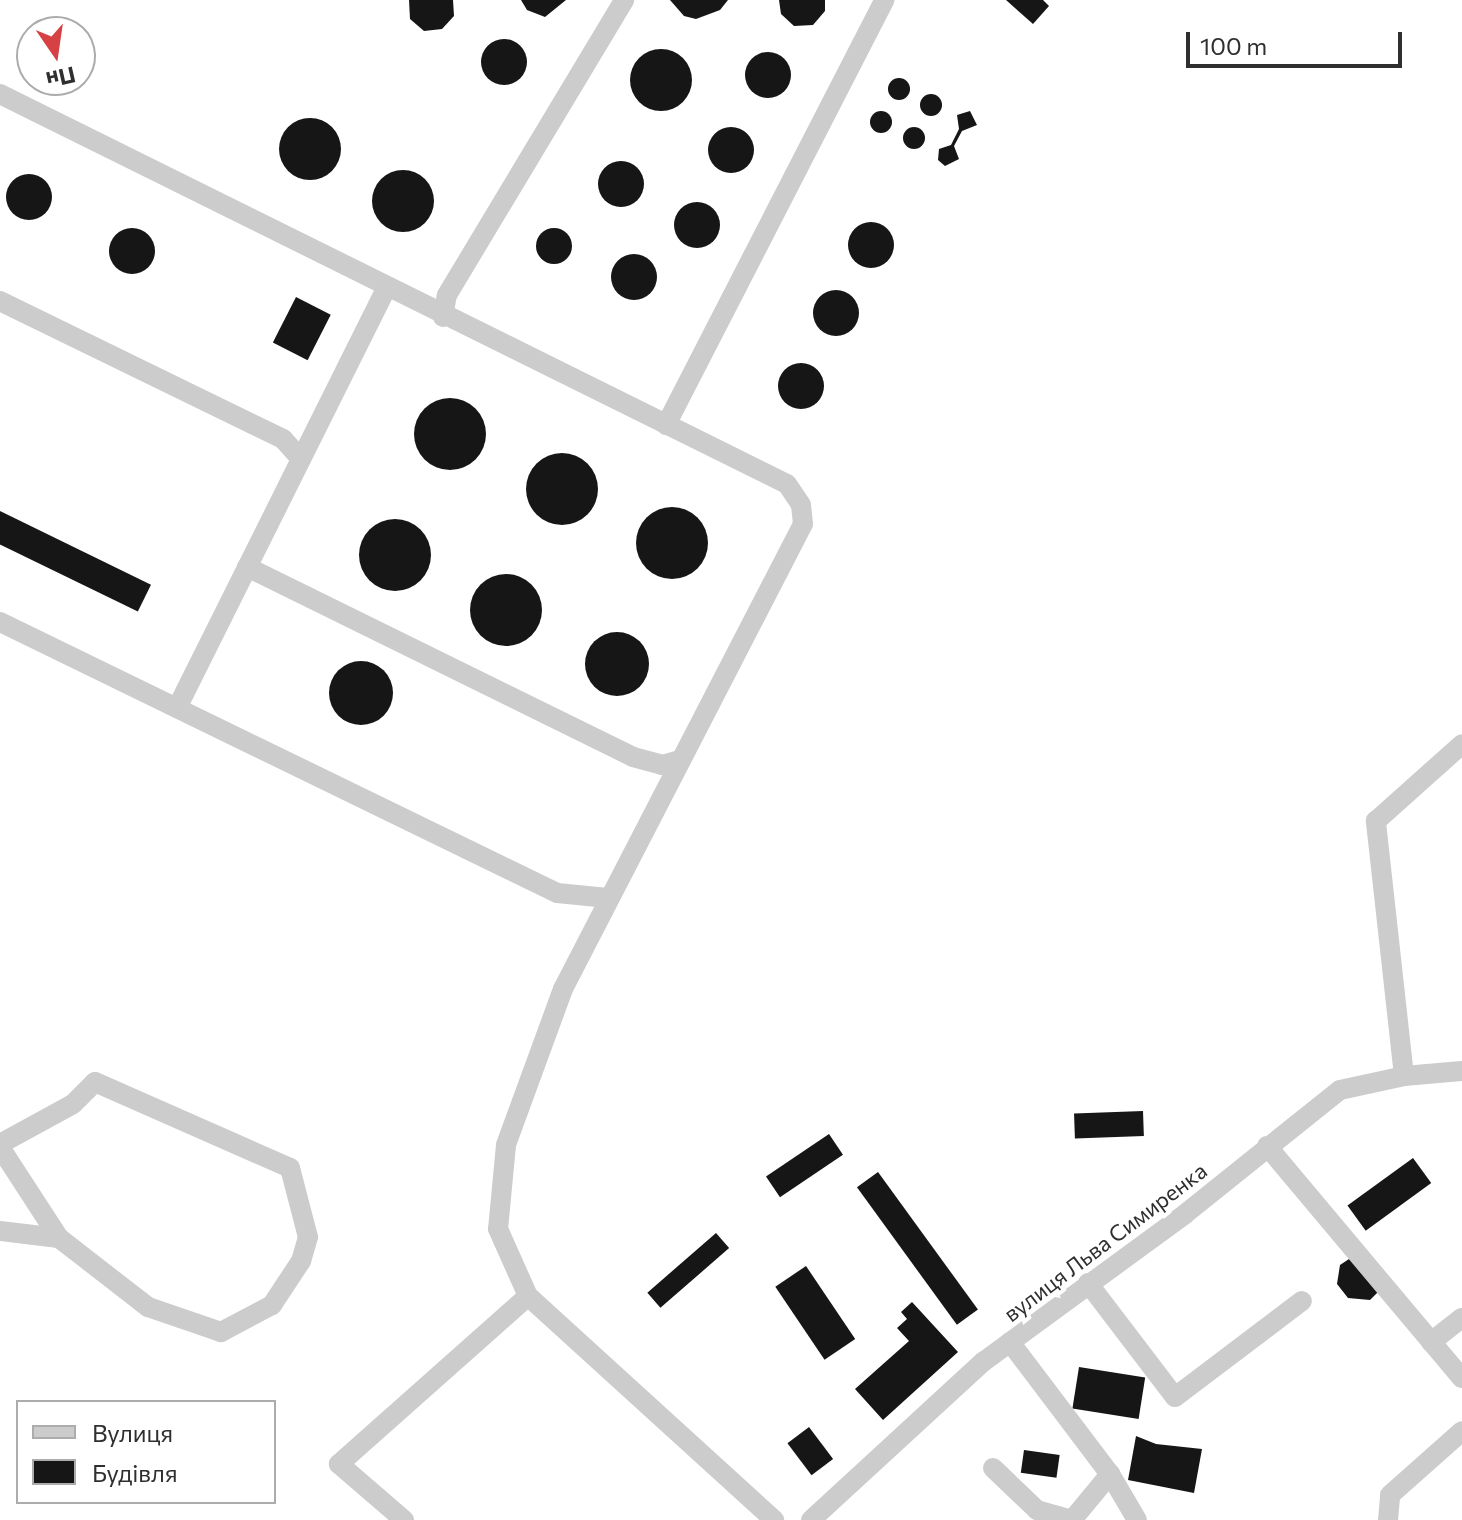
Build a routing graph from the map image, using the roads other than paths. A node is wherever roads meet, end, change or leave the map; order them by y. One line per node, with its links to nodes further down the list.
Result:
1 (624, 0): 6 (street)
2 (884, 0): 7 (street)
3 (0, 94): 4 (street)
4 (386, 288): 6 (street); 8 (street)
5 (0, 301): 8 (street)
6 (443, 317): 7 (street)
7 (666, 425): 13 (street)
8 (301, 459): 9 (street)
9 (247, 567): 11 (street); 13 (street)
10 (0, 622): 11 (street)
11 (177, 708): 14 (street)
12 (1462, 744): 16 (street)
13 (680, 760): 14 (street)
14 (608, 898): 22 (street)
15 (1462, 1071): 16 (street, вулиця Льва Симиренка)
16 (1404, 1076): 18 (street, вулиця Льва Симиренка)
17 (0, 1145): 20 (street); 20 (street)
18 (1267, 1146): 21 (street, вулиця Льва Симиренка); 26 (street)
19 (0, 1231): 20 (street)
20 (59, 1238)
21 (1088, 1283): 23 (street); 25 (street, вулиця Льва Симиренка)
22 (528, 1296): 31 (street); 32 (street)
23 (1302, 1301)
24 (1462, 1318): 26 (street)
25 (1010, 1342): 30 (street); 33 (street, вулиця Льва Симиренка)
26 (1431, 1342): 27 (street)
27 (1462, 1378)
28 (1462, 1431): 35 (street)
29 (993, 1468): 30 (street)
30 (1110, 1474): 34 (street)
31 (404, 1520)
32 (774, 1520)
33 (811, 1520)
34 (1137, 1520)
35 (1388, 1520)

